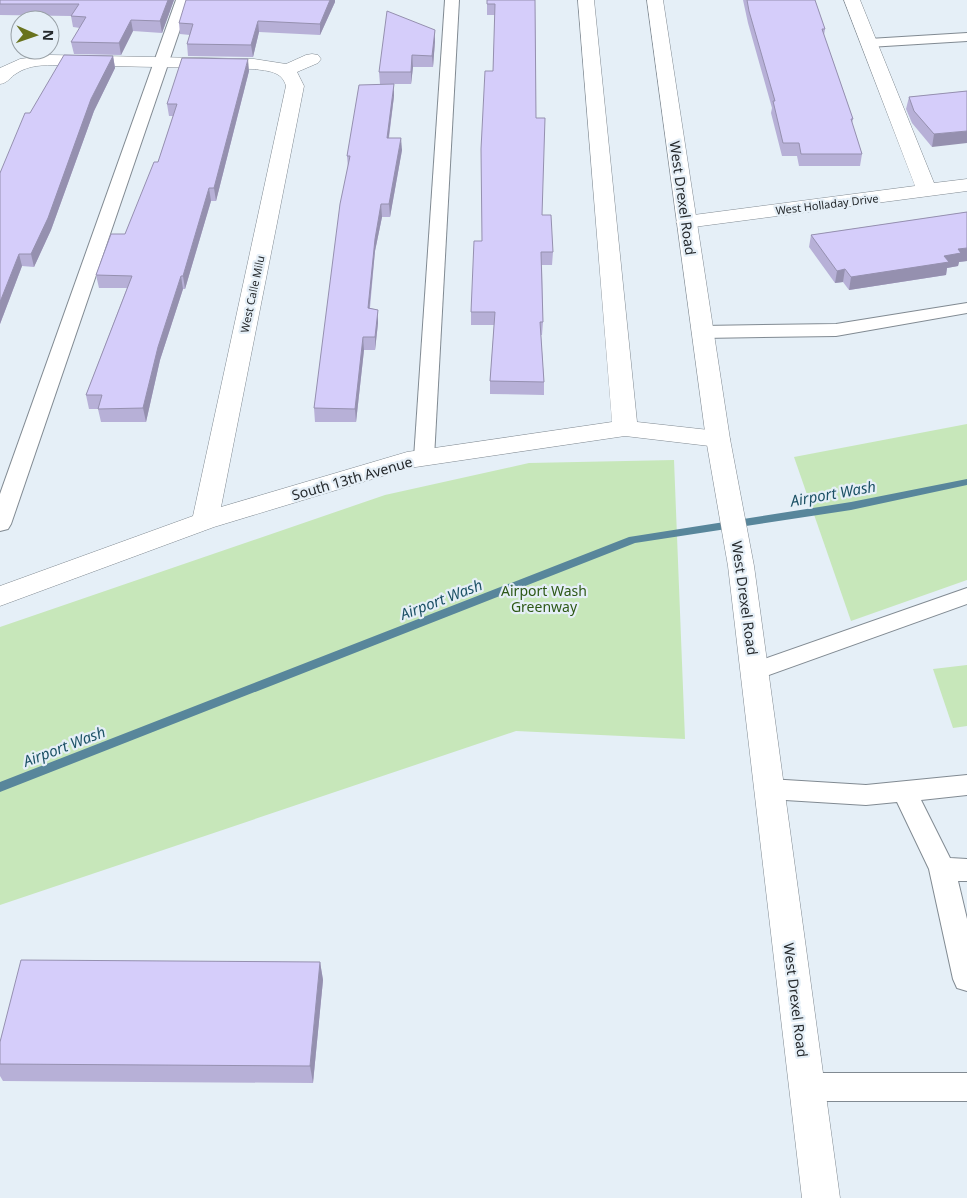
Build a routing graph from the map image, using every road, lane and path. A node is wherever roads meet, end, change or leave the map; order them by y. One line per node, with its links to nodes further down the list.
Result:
1 (183, 0): 10 (lane)
2 (452, 0): 21 (lane)
3 (586, 0): 19 (street)
4 (655, 0): 16 (street, West Drexel Road)
5 (852, 0): 7 (street)
6 (967, 37): 7 (lane)
7 (869, 43): 15 (street)
8 (3, 56): 11 (street)
9 (312, 60): 12 (street)
10 (161, 62): 11 (street); 12 (street); 23 (lane)
11 (19, 65): 13 (street)
12 (286, 71): 22 (street, West Calle Milu)
13 (0, 79)
14 (967, 185): 15 (street, West Holladay Drive)
15 (927, 191): 16 (street, West Holladay Drive)
16 (686, 222): 18 (street, West Drexel Road)
17 (967, 308): 18 (lane)
18 (702, 332): 20 (street, West Drexel Road)
19 (625, 428): 20 (street, South 13th Avenue); 21 (street, South 13th Avenue)
20 (718, 439): 26 (street, West Drexel Road)
21 (424, 458): 22 (street, South 13th Avenue)
22 (205, 521): 24 (street, South 13th Avenue)
23 (0, 524)
24 (0, 596)
25 (967, 596): 26 (lane)
26 (755, 671): 28 (street, West Drexel Road)
27 (967, 785): 29 (lane)
28 (770, 789): 29 (lane); 32 (street, West Drexel Road)
29 (904, 791): 30 (lane)
30 (955, 870): 31 (lane)
31 (967, 979)
32 (807, 1087): 33 (lane); 34 (street, West Drexel Road)
33 (967, 1087)
34 (821, 1198)

